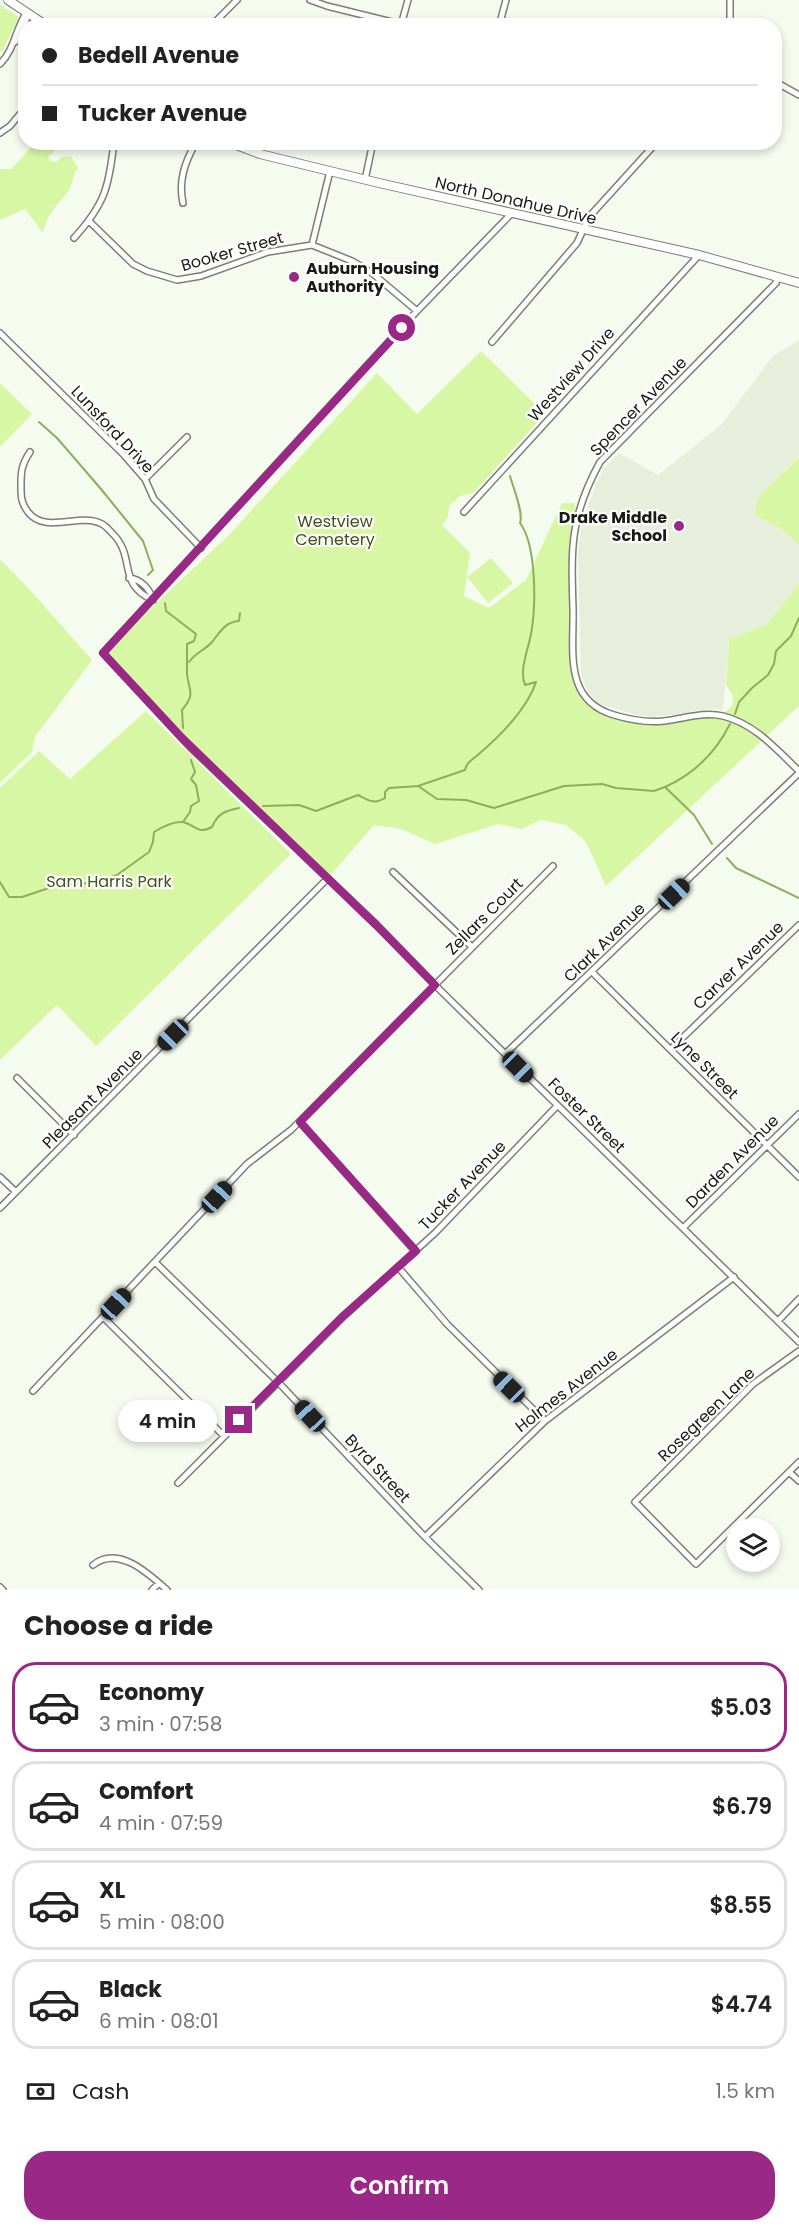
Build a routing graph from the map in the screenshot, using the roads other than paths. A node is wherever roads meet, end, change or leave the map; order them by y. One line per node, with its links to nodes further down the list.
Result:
1 (8, 0): 7 (street)
2 (237, 0): 10 (street)
3 (310, 0): 11 (street)
4 (408, 0): 12 (street)
5 (506, 0): 13 (street)
6 (730, 0): 14 (street)
7 (27, 12): 8 (street); 9 (street)
8 (24, 18)
9 (36, 18)
10 (219, 18)
11 (376, 18)
12 (405, 18)
13 (501, 18)
14 (730, 18)
15 (18, 31): 16 (street)
16 (1, 62)
17 (782, 85): 18 (street)
18 (799, 95)
19 (18, 116): 20 (street)
20 (0, 133)
21 (113, 150): 30 (street)
22 (192, 150): 28 (street)
23 (249, 150): 26 (street, North Donahue Drive)
24 (371, 150): 27 (street)
25 (650, 150): 31 (street)
26 (330, 171): 27 (street, North Donahue Drive); 33 (street)
27 (365, 180): 29 (street, North Donahue Drive)
28 (183, 203)
29 (512, 213): 31 (street, North Donahue Drive); 37 (street)
30 (90, 222): 32 (street); 33 (street, Booker Street)
31 (584, 230): 34 (street, North Donahue Drive); 39 (street)
32 (74, 238)
33 (312, 245): 37 (street)
34 (699, 255): 35 (street, North Donahue Drive); 43 (street, Westview Drive)
35 (777, 277): 36 (street, North Donahue Drive); 46 (street, Spencer Avenue)
36 (799, 283)
37 (417, 311): 44 (street)
38 (0, 333): 42 (street, Lunsford Drive)
39 (492, 342)
40 (187, 437): 42 (street)
41 (30, 452): 45 (street)
42 (145, 479): 44 (street, Lunsford Drive)
43 (464, 512)
44 (201, 548): 45 (street)
45 (153, 600): 49 (street, Foster Street)
46 (799, 772): 52 (street, Clark Avenue)
47 (553, 866): 51 (street, Zellars Court)
48 (393, 872): 51 (street)
49 (328, 878): 53 (street, Foster Street); 60 (street, Pleasant Avenue)
50 (799, 926): 54 (street, Carver Avenue)
51 (472, 947): 53 (street, Zellars Court)
52 (592, 972): 54 (street, Lyne Street); 55 (street, Clark Avenue)
53 (435, 985): 55 (street, Foster Street); 59 (street, Zellars Court)
54 (671, 1049): 61 (street, Lyne Street)
55 (505, 1054): 57 (street, Foster Street)
56 (16, 1078): 60 (street)
57 (557, 1106): 66 (street, Foster Street); 67 (street, Tucker Avenue)
58 (799, 1114): 61 (street, Darden Avenue)
59 (300, 1122): 67 (street); 68 (street, Zellars Court)
60 (74, 1135): 64 (street, Pleasant Avenue)
61 (766, 1145): 63 (street, Lyne Street); 66 (street, Darden Avenue)
62 (0, 1177): 64 (street)
63 (799, 1177)
64 (16, 1192): 65 (street, Pleasant Avenue)
65 (0, 1208)
66 (684, 1227): 70 (street, Foster Street)
67 (416, 1251): 69 (street, Tucker Avenue)
68 (155, 1262): 72 (street, Zellars Court); 76 (street, Byrd Street)
69 (398, 1267): 76 (street, Tucker Avenue); 78 (street)
70 (735, 1277): 73 (street, Foster Street); 78 (street, Holmes Avenue)
71 (799, 1299): 73 (street)
72 (104, 1318): 77 (street, Zellars Court); 79 (street)
73 (778, 1321): 74 (street, Foster Street)
74 (799, 1342)
75 (799, 1351): 81 (street, Rosegreen Lane)
76 (277, 1381): 79 (street, Tucker Avenue); 84 (street, Byrd Street)
77 (33, 1391)
78 (545, 1421): 84 (street, Holmes Avenue)
79 (224, 1436): 83 (street, Tucker Avenue)
80 (799, 1462): 81 (street)
81 (789, 1472): 82 (street)
82 (799, 1482)
83 (178, 1483)
84 (425, 1537): 89 (street, Byrd Street)
85 (93, 1565): 86 (street)
86 (159, 1583): 87 (street); 88 (street)
87 (152, 1590)
88 (167, 1590)
89 (479, 1590)

